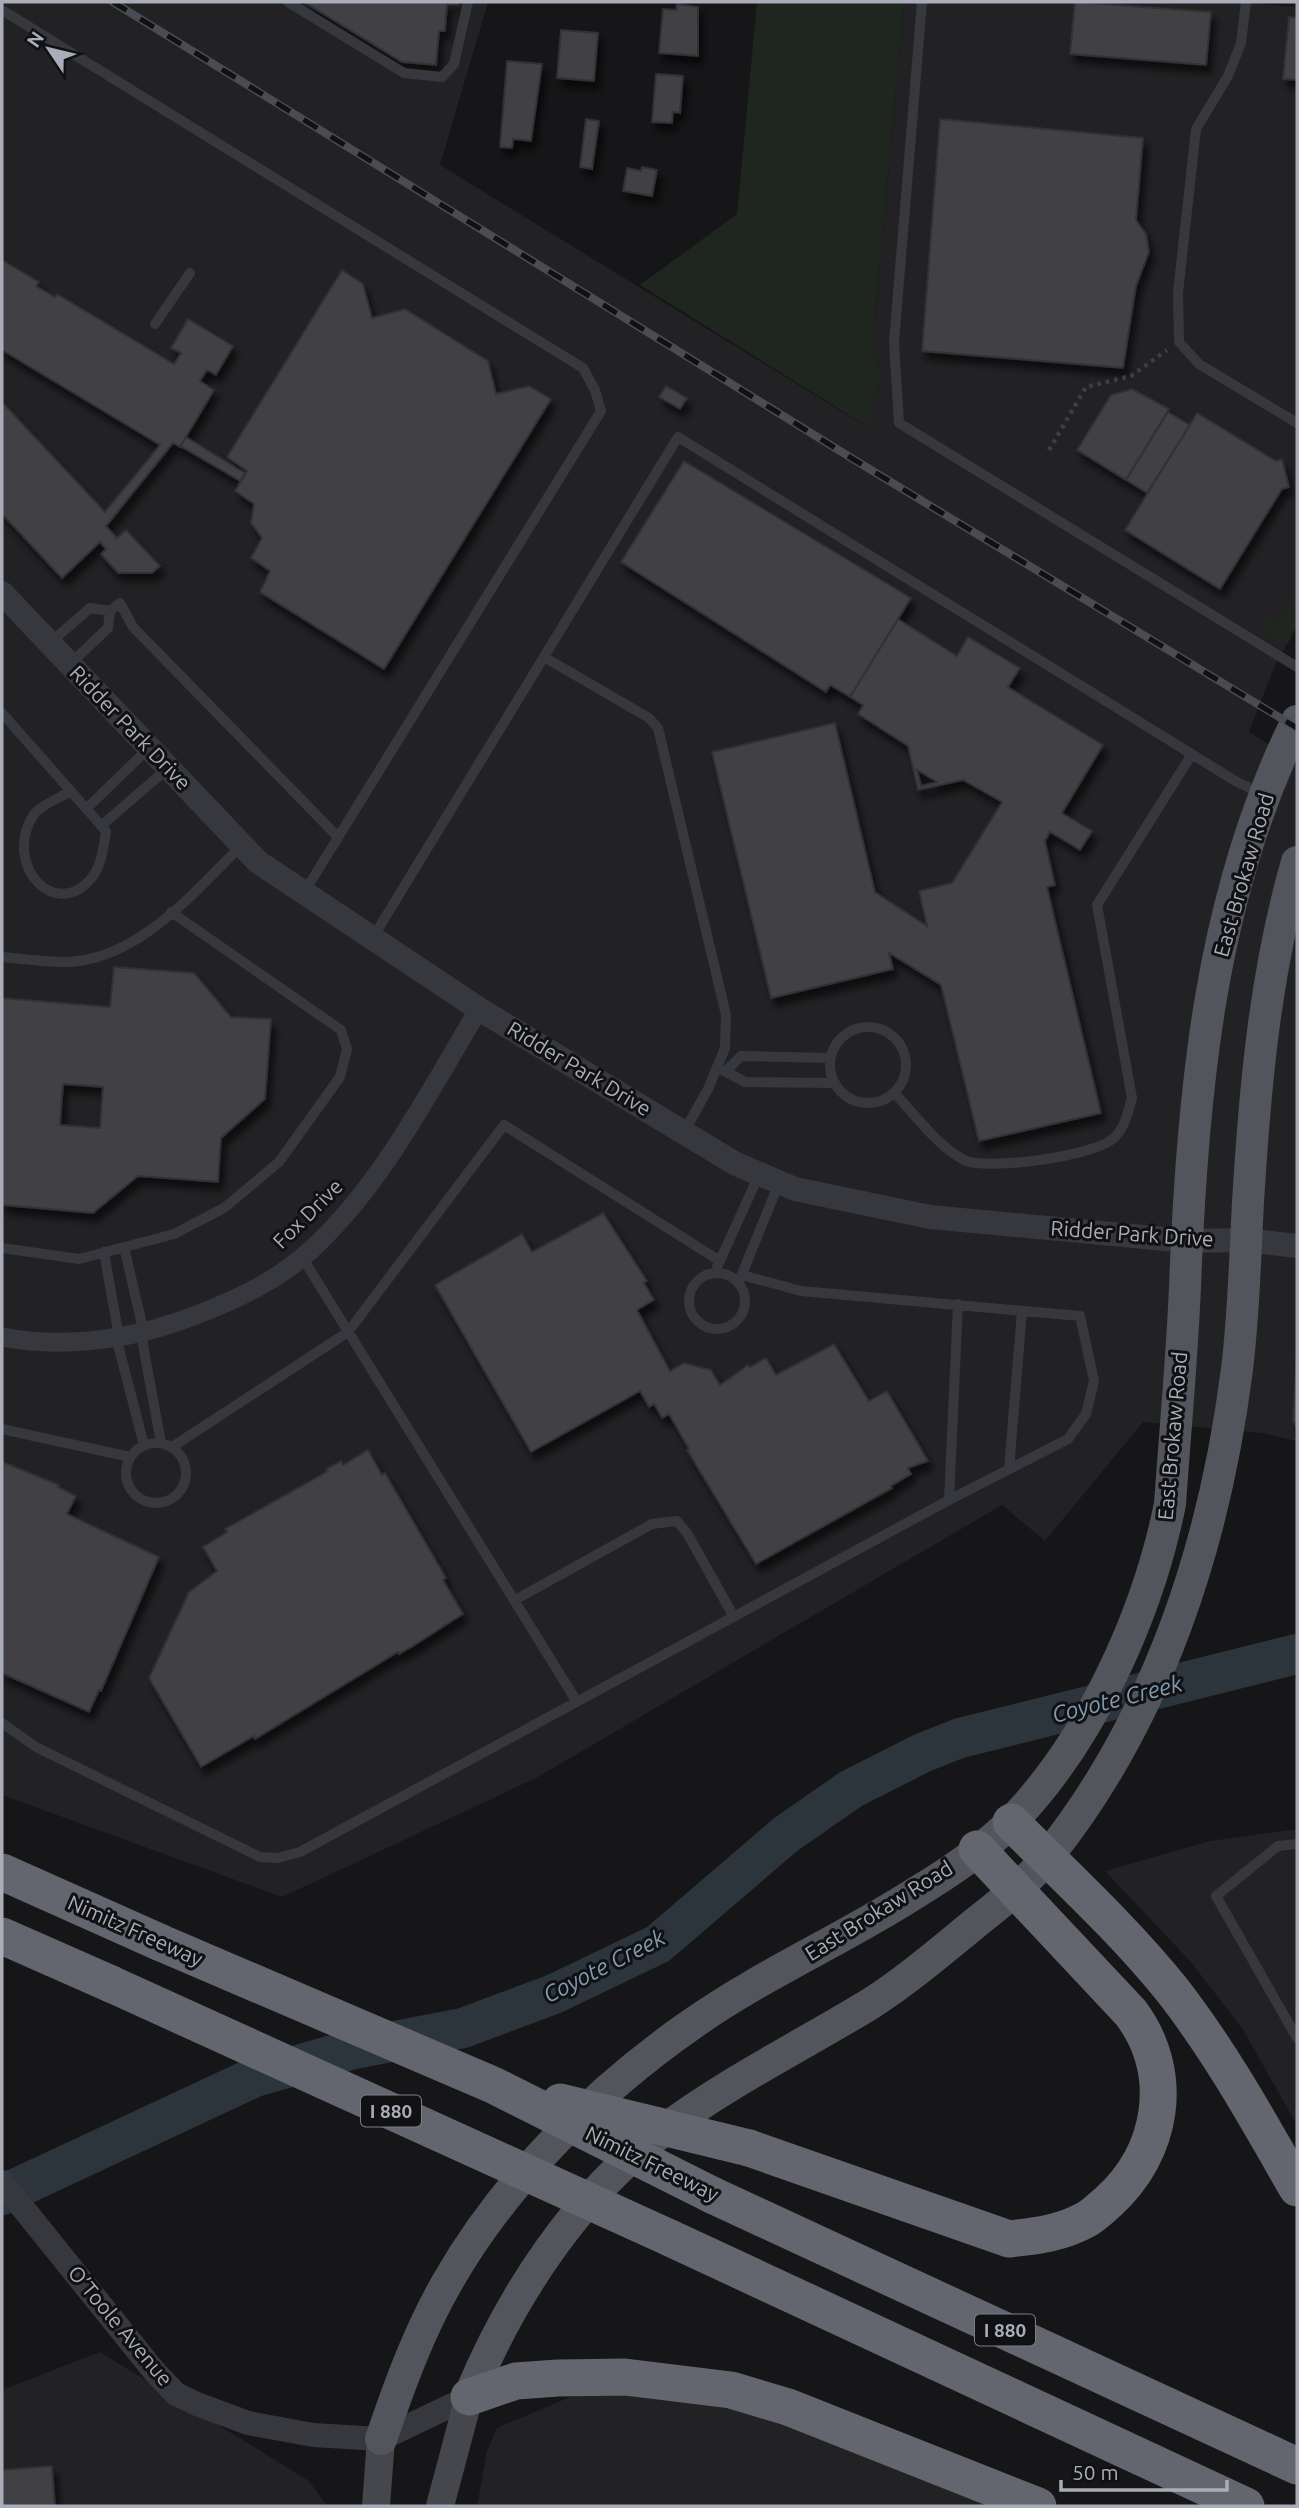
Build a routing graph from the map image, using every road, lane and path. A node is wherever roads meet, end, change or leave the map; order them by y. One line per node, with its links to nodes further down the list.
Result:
1 (288, 2): 2 (lane)
2 (468, 2)
3 (922, 2): 16 (lane)
4 (1246, 2): 8 (lane)
5 (2, 10): 26 (lane)
6 (190, 273): 7 (lane)
7 (155, 324)
8 (1179, 342): 9 (lane); 10 (path)
9 (1297, 423)
10 (1049, 450)
11 (2, 593): 13 (street, Ridder Park Drive)
12 (110, 611): 13 (lane); 15 (lane); 26 (lane)
13 (50, 643): 15 (street, Ridder Park Drive)
14 (544, 657): 20 (lane); 31 (lane); 35 (lane)
15 (69, 665): 19 (street, Ridder Park Drive)
16 (1297, 667)
17 (2, 713): 22 (lane)
18 (1297, 721): 23 (main road, East Brokaw Road)
19 (150, 747): 21 (street, Ridder Park Drive); 24 (lane)
20 (1192, 754): 23 (lane); 37 (lane)
21 (169, 767): 25 (lane); 27 (street, Ridder Park Drive)
22 (71, 792): 24 (lane); 25 (lane)
23 (1266, 795): 40 (main road, East Brokaw Road)
24 (86, 809): 25 (lane)
25 (102, 826)
26 (338, 837): 29 (lane)
27 (241, 846): 29 (street, Ridder Park Drive); 30 (lane)
28 (1297, 862): 41 (main road, East Brokaw Road)
29 (303, 895): 31 (street, Ridder Park Drive)
30 (171, 912): 32 (lane); 43 (lane)
31 (372, 939): 33 (street, Ridder Park Drive)
32 (2, 957)
33 (479, 1009): 38 (street, Ridder Park Drive); 46 (street, Fox Drive)
34 (831, 1058): 35 (lane); 36 (lane); 37 (lane)
35 (722, 1069): 36 (lane); 38 (lane)
36 (835, 1083): 37 (lane)
37 (894, 1093)
38 (684, 1133): 39 (street, Ridder Park Drive)
39 (769, 1179): 40 (street, Ridder Park Drive); 47 (lane); 49 (lane)
40 (1187, 1241): 41 (street, Ridder Park Drive); 67 (main road, East Brokaw Road)
41 (1246, 1241): 42 (street, Ridder Park Drive); 70 (main road, East Brokaw Road)
42 (1297, 1246)
43 (124, 1247): 45 (lane); 53 (lane)
44 (2, 1248): 45 (lane)
45 (104, 1252): 55 (lane)
46 (302, 1257): 52 (lane); 53 (street, Fox Drive)
47 (720, 1261): 48 (lane); 52 (lane)
48 (714, 1273): 49 (lane); 49 (lane)
49 (741, 1279): 50 (lane)
50 (958, 1304): 51 (lane); 62 (lane)
51 (1022, 1311): 61 (lane); 61 (lane)
52 (348, 1332): 59 (lane); 63 (lane)
53 (143, 1334): 55 (street, Fox Drive); 57 (lane)
54 (2, 1337): 55 (street, Fox Drive)
55 (117, 1337): 58 (lane)
56 (2, 1429): 60 (lane)
57 (161, 1443): 58 (lane); 59 (lane)
58 (144, 1445): 60 (lane)
59 (172, 1447): 60 (lane)
60 (130, 1457)
61 (1009, 1469): 62 (lane)
62 (948, 1500): 64 (lane)
63 (514, 1600): 64 (lane); 65 (lane)
64 (734, 1617): 65 (lane)
65 (577, 1702): 66 (lane)
66 (2, 1723)
67 (1011, 1822): 69 (main road, East Brokaw Road); 70 (highway)
68 (1297, 1844): 74 (lane)
69 (977, 1849): 72 (highway); 79 (main road, East Brokaw Road)
70 (1047, 1858): 72 (main road, East Brokaw Road); 77 (highway)
71 (2, 1872): 75 (highway, Nimitz Freeway / I 880, bridge)
72 (1017, 1889): 75 (highway, bridge); 78 (main road, East Brokaw Road)
73 (2, 1936): 84 (highway, I 880, bridge)
74 (1297, 2038)
75 (493, 2085): 80 (highway, Nimitz Freeway / I 880, bridge)
76 (2, 2182): 79 (street, O’Toole Avenue)
77 (1297, 2188)
78 (469, 2397): 79 (street, O’Toole Avenue); 82 (main road, East Brokaw Road); 83 (highway)
79 (381, 2439): 81 (main road, East Brokaw Road)
80 (1297, 2466)
81 (376, 2506)
82 (440, 2506)
83 (1038, 2506)
84 (1246, 2506)

